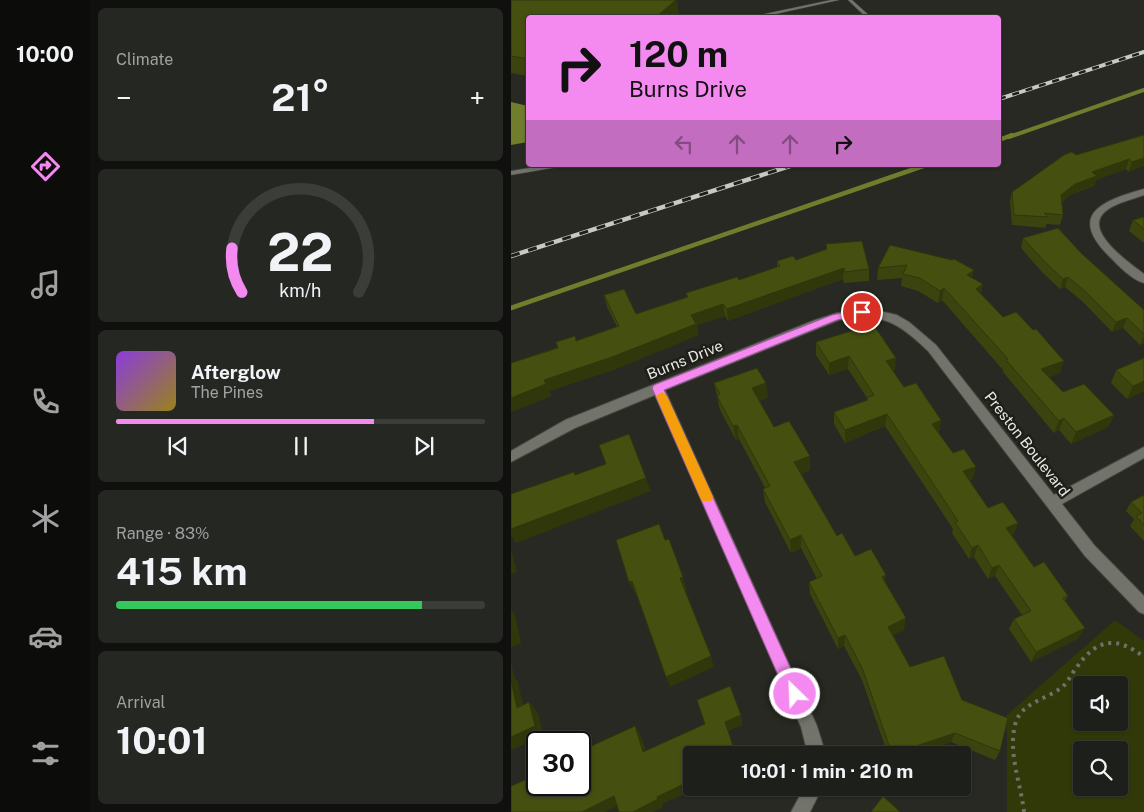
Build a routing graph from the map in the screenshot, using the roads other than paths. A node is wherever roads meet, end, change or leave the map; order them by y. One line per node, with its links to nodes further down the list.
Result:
1 (837, 0): 3 (lane)
2 (850, 0): 4 (lane)
3 (763, 15)
4 (867, 15)
5 (546, 167): 6 (lane)
6 (511, 173)
7 (1144, 192): 8 (street)
8 (1144, 280)
9 (877, 313): 10 (street, Burns Drive); 13 (street, Preston Boulevard)
10 (658, 388): 12 (street, Burns Drive); 15 (street)
11 (1144, 452): 13 (street)
12 (511, 457)
13 (1052, 503): 14 (street, Preston Boulevard)
14 (1144, 608)
15 (815, 746)
16 (809, 796): 17 (street)
17 (800, 812)

